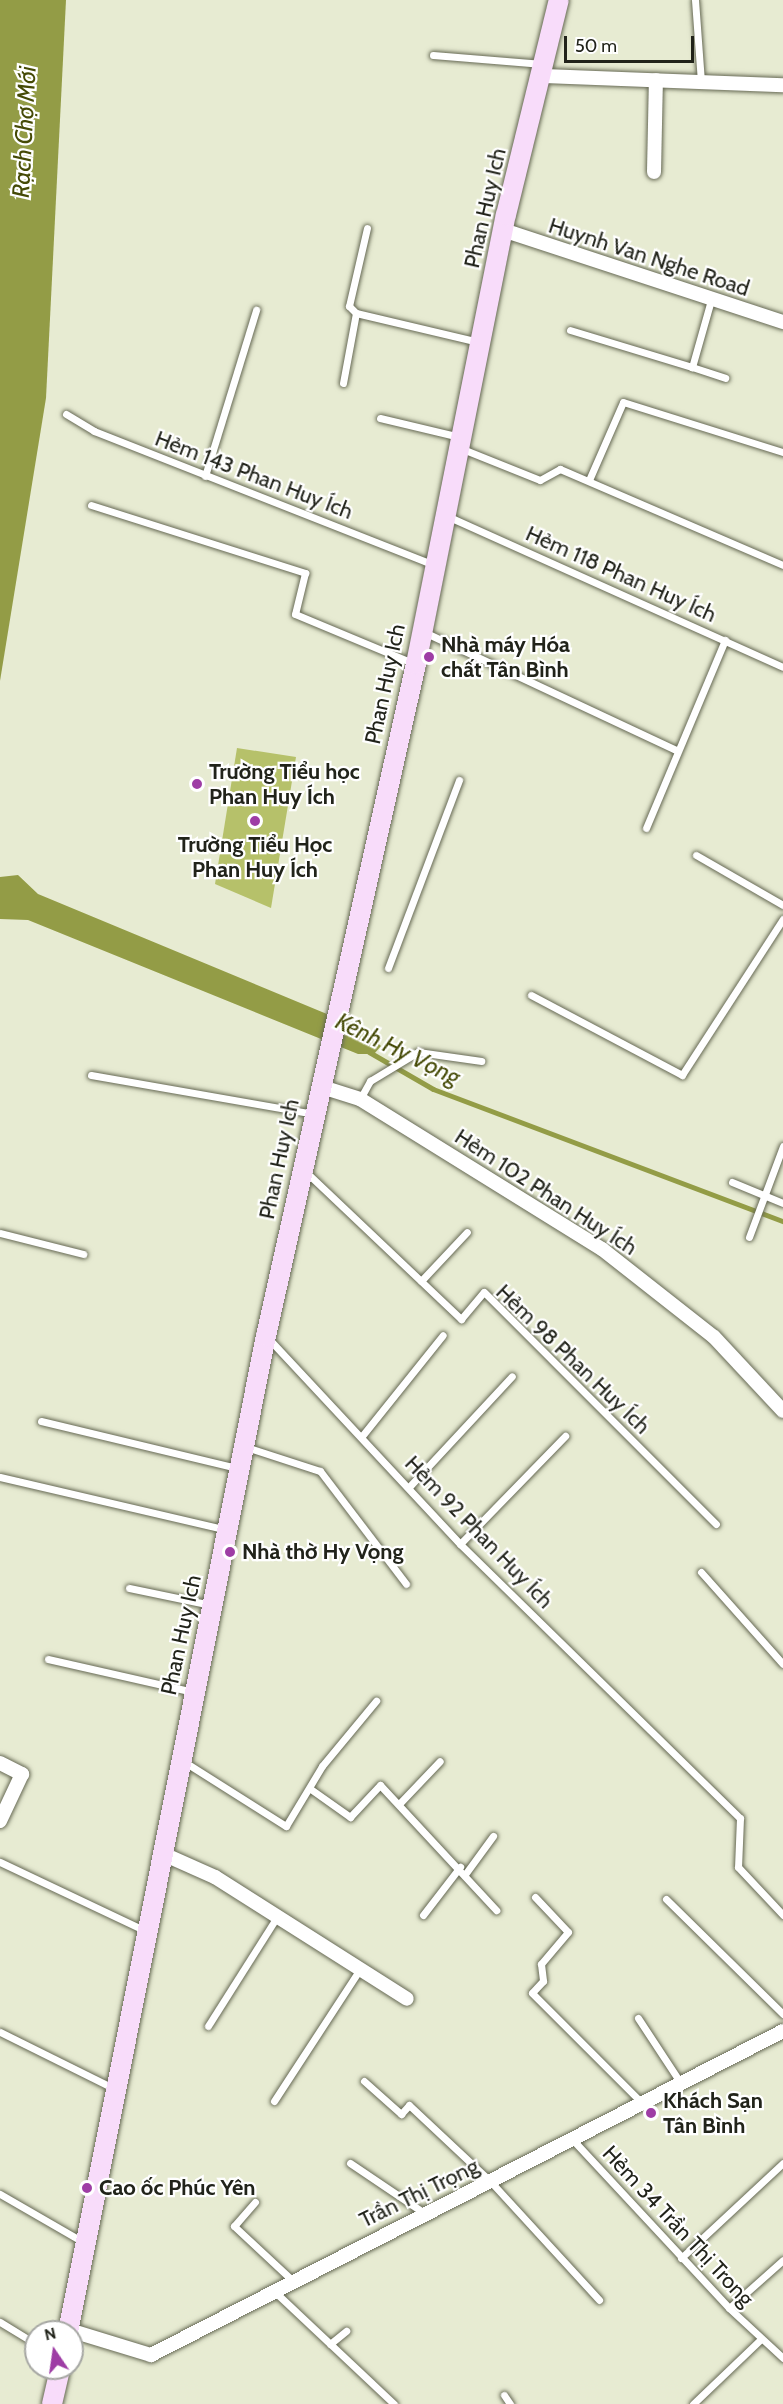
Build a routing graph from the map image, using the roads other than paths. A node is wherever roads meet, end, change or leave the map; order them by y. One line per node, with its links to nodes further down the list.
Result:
1 (559, 0): 4 (main road, Phan Huy Ich)
2 (695, 0): 6 (lane)
3 (433, 55): 4 (lane)
4 (544, 70): 5 (street); 10 (main road, Phan Huy Ich)
5 (656, 80): 6 (street); 8 (street)
6 (701, 81): 7 (street)
7 (783, 86)
8 (654, 172)
9 (367, 228): 13 (lane)
10 (503, 231): 11 (street, Huynh Van Nghe Road); 16 (main road, Phan Huy Ich)
11 (711, 300): 14 (street, Huynh Van Nghe Road); 17 (lane)
12 (256, 310): 24 (lane)
13 (356, 313): 16 (lane); 19 (lane)
14 (783, 322)
15 (570, 330): 17 (lane)
16 (479, 342): 22 (main road, Phan Huy Ich)
17 (692, 367): 18 (lane)
18 (724, 378)
19 (343, 384)
20 (66, 414): 24 (lane, Hẻm 143 Phan Huy Ích)
21 (380, 418): 22 (lane)
22 (459, 442): 25 (lane); 27 (main road, Phan Huy Ich)
23 (783, 452): 25 (lane)
24 (205, 476): 28 (lane, Hẻm 143 Phan Huy Ích)
25 (589, 480): 29 (lane)
26 (91, 505): 32 (lane)
27 (445, 515): 28 (main road, Phan Huy Ich); 31 (lane, Hẻm 118 Phan Huy Ích)
28 (432, 564): 30 (main road, Phan Huy Ich)
29 (783, 565)
30 (422, 631): 32 (main road, Phan Huy Ich); 34 (lane)
31 (725, 640): 33 (lane, Hẻm 118 Phan Huy Ích); 34 (lane)
32 (416, 664): 44 (main road, Phan Huy Ich)
33 (783, 667)
34 (678, 751): 36 (lane)
35 (459, 780): 40 (lane)
36 (646, 828)
37 (696, 855): 38 (lane)
38 (783, 905)
39 (783, 919): 41 (lane)
40 (388, 968)
41 (531, 995)
42 (481, 1060): 45 (lane)
43 (91, 1076): 46 (lane)
44 (321, 1080): 45 (street, Hẻm 102 Phan Huy Ích); 46 (main road, Phan Huy Ich)
45 (360, 1099): 60 (street, Hẻm 102 Phan Huy Ích)
46 (314, 1114): 48 (main road, Phan Huy Ich)
47 (783, 1146): 50 (lane)
48 (302, 1168): 56 (lane, Hẻm 98 Phan Huy Ích); 58 (main road, Phan Huy Ich)
49 (732, 1182): 50 (lane)
50 (766, 1197): 51 (lane); 54 (lane)
51 (783, 1203)
52 (467, 1232): 56 (lane)
53 (0, 1233): 55 (lane)
54 (749, 1237)
55 (83, 1254)
56 (421, 1281): 68 (lane, Hẻm 98 Phan Huy Ích)
57 (443, 1335): 62 (lane)
58 (266, 1336): 62 (lane, Hẻm 92 Phan Huy Ích); 64 (main road, Phan Huy Ich)
59 (512, 1376): 67 (lane)
60 (783, 1411)
61 (41, 1421): 65 (lane)
62 (362, 1436): 67 (lane, Hẻm 92 Phan Huy Ích)
63 (565, 1437): 70 (lane)
64 (243, 1447): 65 (main road, Phan Huy Ich); 72 (lane)
65 (239, 1469): 69 (main road, Phan Huy Ich)
66 (0, 1477): 69 (lane)
67 (409, 1486): 70 (lane, Hẻm 92 Phan Huy Ích)
68 (716, 1524)
69 (226, 1530): 74 (main road, Phan Huy Ich)
70 (460, 1544): 94 (lane, Hẻm 92 Phan Huy Ích)
71 (700, 1572): 76 (lane)
72 (406, 1584)
73 (129, 1588): 74 (lane)
74 (211, 1605): 77 (main road, Phan Huy Ich)
75 (48, 1659): 77 (lane)
76 (783, 1663)
77 (193, 1692): 79 (main road, Phan Huy Ich)
78 (376, 1701): 82 (lane)
79 (180, 1759): 82 (lane); 86 (main road, Phan Huy Ich)
80 (440, 1761): 83 (lane)
81 (0, 1763): 84 (street)
82 (312, 1790): 83 (lane)
83 (399, 1804): 88 (lane)
84 (0, 1821)
85 (493, 1836): 89 (lane)
86 (161, 1852): 95 (street); 96 (main road, Phan Huy Ich)
87 (0, 1862): 96 (lane)
88 (460, 1867): 89 (lane); 93 (lane)
89 (466, 1873): 92 (lane)
90 (535, 1898): 108 (lane)
91 (666, 1899): 99 (lane)
92 (496, 1910)
93 (423, 1915)
94 (783, 1915)
95 (277, 1917): 97 (street); 101 (lane)
96 (146, 1931): 106 (main road, Phan Huy Ich)
97 (360, 1969): 98 (street); 107 (lane)
98 (407, 1999)
99 (783, 2014)
100 (638, 2018): 105 (lane)
101 (208, 2026)
102 (783, 2031): 105 (street, Trần Thị Trọng)
103 (0, 2032): 106 (lane)
104 (364, 2081): 112 (lane)
105 (680, 2082): 108 (street, Trần Thị Trọng)
106 (115, 2089): 116 (main road, Phan Huy Ich)
107 (274, 2101)
108 (641, 2102): 109 (street, Trần Thị Trọng)
109 (571, 2137): 112 (street, Trần Thị Trọng); 117 (lane, Hẻm 34 Trần Thị Trong)
110 (351, 2163): 115 (lane)
111 (783, 2163): 117 (lane)
112 (491, 2182): 115 (street, Trần Thị Trọng); 121 (lane)
113 (0, 2194): 116 (lane)
114 (255, 2202): 119 (lane)
115 (424, 2213): 119 (street, Trần Thị Trọng)
116 (85, 2243): 123 (main road, Phan Huy Ich)
117 (681, 2258): 122 (lane, Hẻm 34 Trần Thị Trong)
118 (783, 2260): 122 (lane)
119 (292, 2280): 120 (street, Trần Thị Trọng)
120 (272, 2290): 126 (street, Trần Thị Trọng); 129 (lane)
121 (599, 2300)
122 (729, 2308): 128 (lane, Hẻm 34 Trần Thị Trong)
123 (70, 2320)
124 (0, 2322): 127 (lane)
125 (346, 2331): 129 (lane)
126 (84, 2336)
127 (24, 2337)
128 (761, 2339): 130 (lane, Hẻm 34 Trần Thị Trong); 136 (lane)
129 (330, 2344): 134 (lane)
130 (783, 2358)
131 (57, 2380): 133 (main road)
132 (504, 2395): 135 (lane)
133 (52, 2404)
134 (394, 2404)
135 (510, 2404)
136 (693, 2404)

